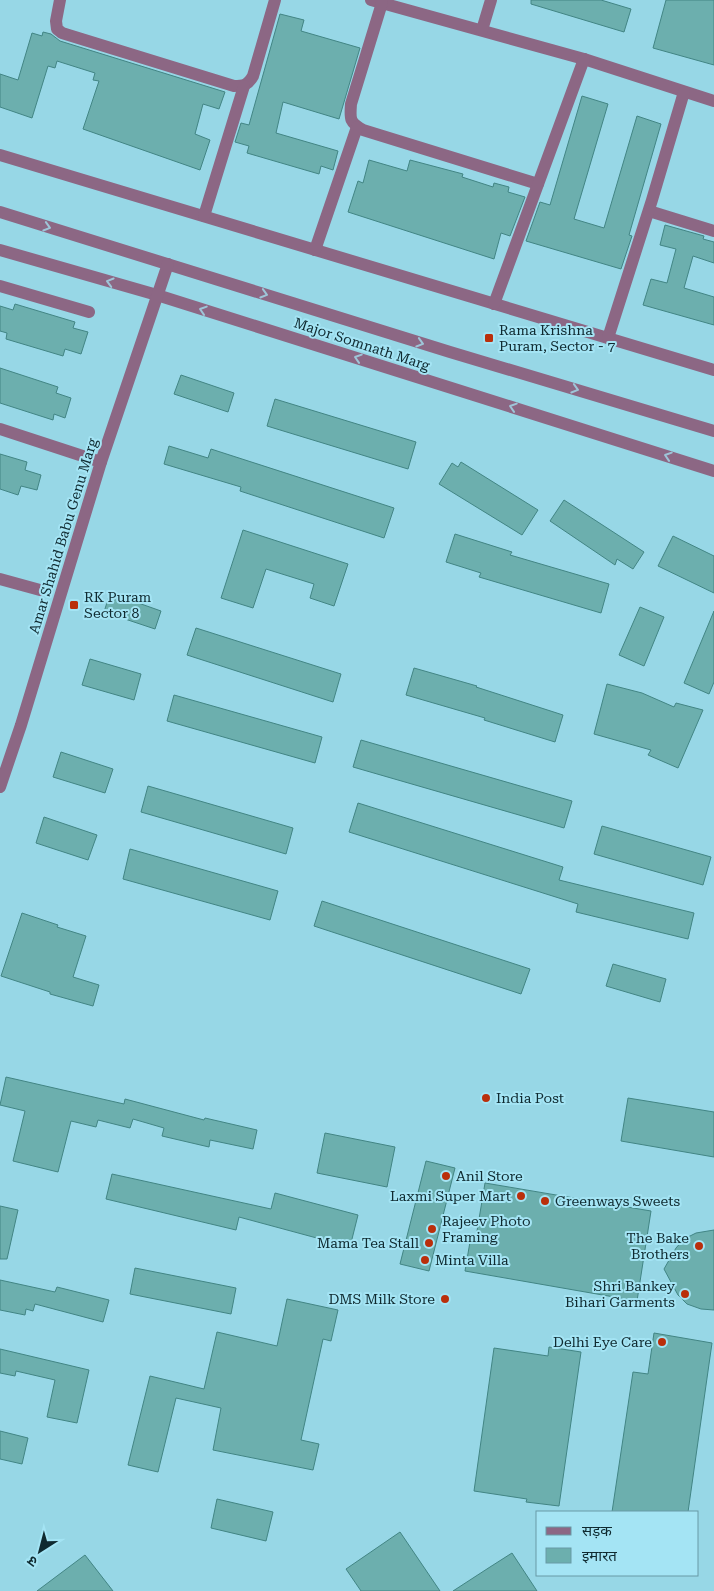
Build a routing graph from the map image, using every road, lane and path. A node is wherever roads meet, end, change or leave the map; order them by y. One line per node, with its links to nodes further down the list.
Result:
1 (60, 0): 7 (street)
2 (275, 0): 7 (street)
3 (491, 0): 5 (street)
4 (376, 1): 5 (street); 10 (street)
5 (482, 30): 6 (street)
6 (584, 59): 8 (street); 12 (street)
7 (244, 86): 15 (street)
8 (684, 92): 9 (street); 13 (street)
9 (714, 101)
10 (357, 126): 12 (street); 18 (street)
11 (0, 155): 15 (street)
12 (538, 184): 22 (street)
13 (649, 211): 16 (street); 24 (street)
14 (0, 212): 19 (street, Major Somnath Marg, one-way to 19)
15 (204, 216): 18 (street)
16 (714, 231)
17 (0, 250): 21 (street, Major Somnath Marg, one-way to 17)
18 (316, 250): 22 (street)
19 (168, 264): 21 (street, Amar Shahid Babu Genu Marg); 27 (street, Major Somnath Marg, one-way to 27)
20 (0, 286): 23 (street)
21 (157, 295): 28 (street, Amar Shahid Babu Genu Marg); 29 (street, Major Somnath Marg, one-way to 21)
22 (494, 304): 24 (street)
23 (89, 312)
24 (608, 338): 25 (street)
25 (714, 370)
26 (0, 429): 28 (street)
27 (714, 431)
28 (101, 462): 32 (street, Amar Shahid Babu Genu Marg)
29 (714, 471)
30 (0, 580): 31 (street)
31 (40, 590)
32 (6, 750): 33 (street, Amar Shahid Babu Genu Marg)
33 (0, 787)

